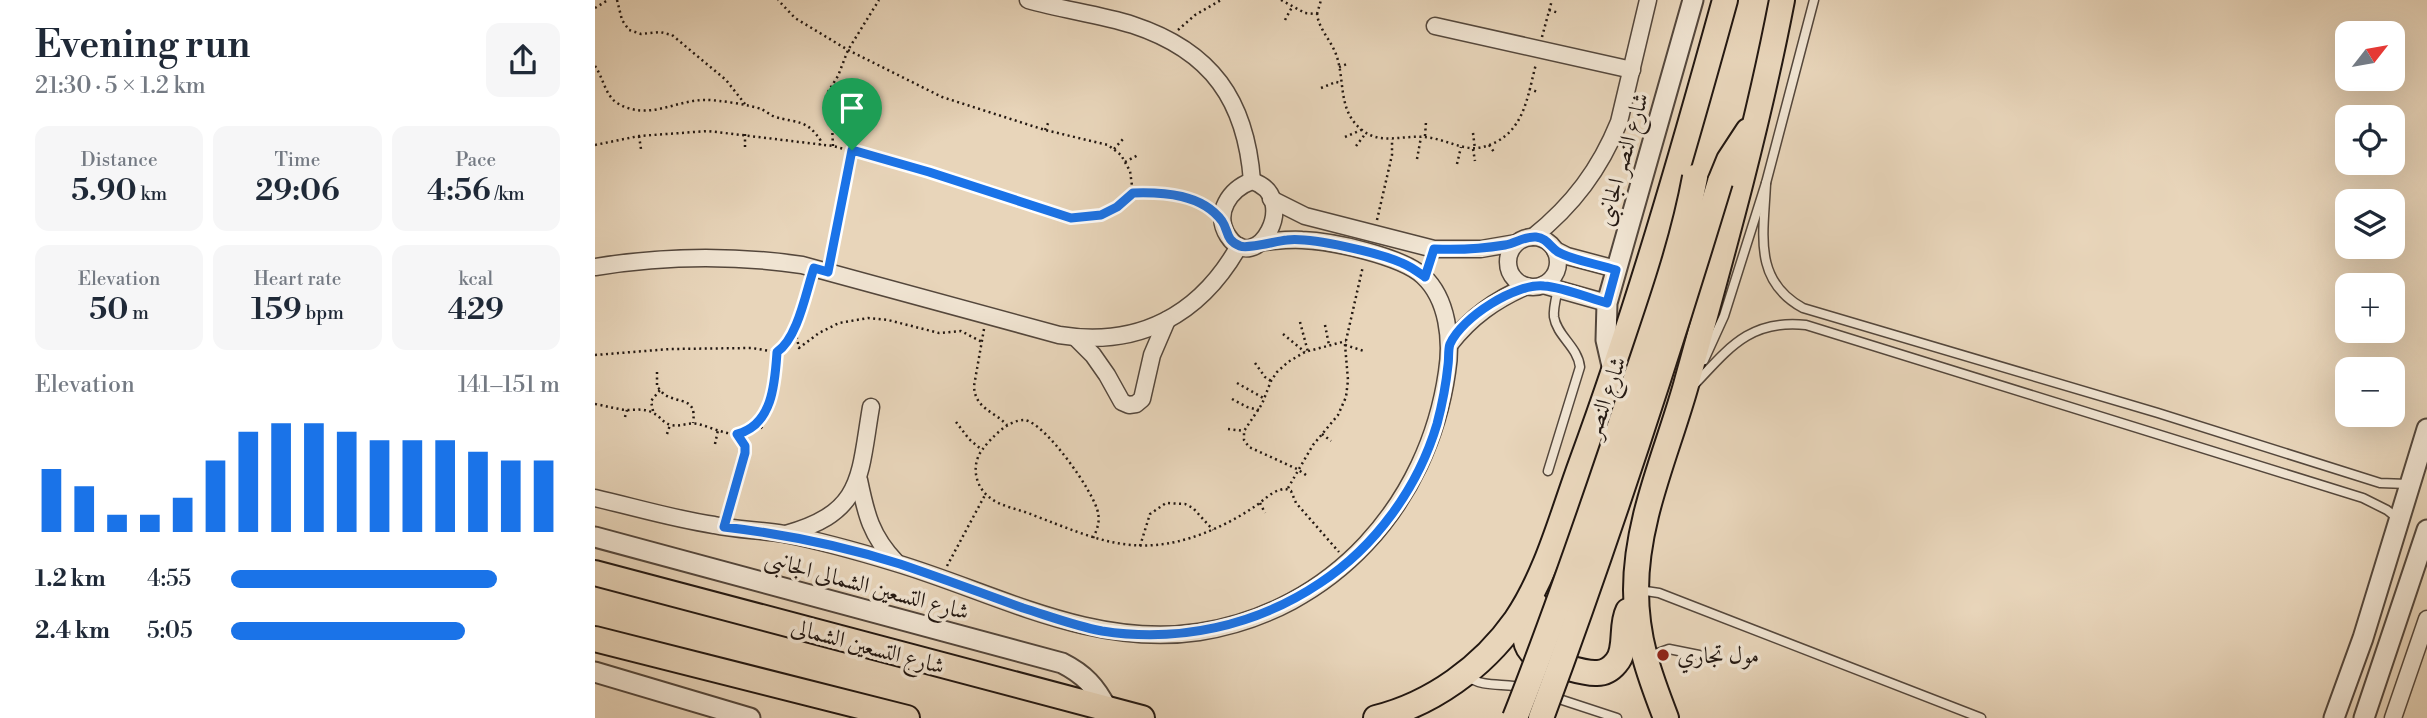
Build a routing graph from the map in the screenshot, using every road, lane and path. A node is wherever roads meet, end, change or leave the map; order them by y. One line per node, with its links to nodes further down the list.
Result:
1 (608, 0): 18 (path)
2 (617, 0): 36 (path)
3 (778, 0): 26 (path)
4 (879, 0): 26 (path)
5 (1028, 0): 24 (street)
6 (1207, 0): 16 (path)
7 (1221, 0): 16 (path)
8 (1281, 0): 17 (path)
9 (1321, 0): 20 (path)
10 (1552, 0): 19 (path)
11 (1649, 0): 30 (street)
12 (1693, 0): 84 (street, شارع النصر الجانبى)
13 (1725, 0): 35 (main road, شارع النصر)
14 (1782, 0): 38 (main road)
15 (1814, 0): 70 (lane)
16 (1210, 6): 24 (path)
17 (1292, 7): 20 (path); 22 (path)
18 (595, 8)
19 (1549, 10): 21 (path); 25 (path)
20 (1317, 13): 29 (path)
21 (1559, 13)
22 (1285, 20)
23 (1435, 26): 25 (street)
24 (1168, 40): 69 (street)
25 (1539, 49): 30 (street); 33 (path)
26 (848, 50): 42 (path); 55 (path)
27 (1347, 64): 29 (path)
28 (595, 66): 36 (path)
29 (1339, 67): 31 (path)
30 (1632, 69): 75 (street)
31 (1341, 83): 32 (path); 43 (path)
32 (1321, 88)
33 (1529, 89): 34 (path); 40 (path)
34 (1538, 92)
35 (1699, 96): 105 (main road, شارع النصر); 170 (main road, bridge)
36 (747, 106): 53 (path)
37 (1049, 121): 42 (path)
38 (1758, 121): 109 (main road); 171 (main road, bridge)
39 (1426, 122): 48 (path)
40 (1519, 123): 41 (path); 54 (path)
41 (1524, 126)
42 (1045, 130): 60 (path)
43 (1361, 130): 44 (path); 49 (path)
44 (1366, 133): 51 (path); 56 (path)
45 (1473, 133): 61 (path)
46 (745, 134): 47 (path); 53 (path); 59 (path)
47 (639, 136): 52 (path); 58 (path)
48 (1423, 136): 51 (path); 57 (path); 65 (path)
49 (1345, 137)
50 (1122, 139): 60 (path)
51 (1392, 139): 74 (path)
52 (595, 145)
53 (820, 145): 55 (path)
54 (1489, 145): 61 (path); 63 (path)
55 (833, 146): 62 (path)
56 (1356, 146)
57 (1461, 147): 61 (path); 68 (path)
58 (641, 149)
59 (745, 149)
60 (1114, 149): 67 (path)
61 (1474, 149): 66 (path)
62 (852, 150): 71 (path); 83 (path)
63 (1494, 152)
64 (1138, 155): 67 (path)
65 (1417, 159)
66 (1475, 161)
67 (1125, 162): 71 (path)
68 (1457, 164)
69 (1252, 181): 72 (street); 73 (street)
70 (1766, 183): 109 (lane); 138 (lane)
71 (1133, 193): 73 (path)
72 (1272, 199): 74 (street); 76 (street)
73 (1223, 222): 78 (street)
74 (1374, 234): 79 (street)
75 (1533, 237): 77 (street); 80 (street)
76 (1263, 242): 78 (street); 81 (street)
77 (1516, 243): 79 (street); 86 (street)
78 (1239, 246): 89 (street)
79 (1434, 249): 85 (street)
80 (1555, 250): 84 (street); 86 (street)
81 (1366, 253): 85 (street); 96 (path)
82 (595, 267): 83 (street)
83 (821, 270): 88 (street); 92 (path)
84 (1616, 270): 87 (street, شارع النصر الجانبى)
85 (1425, 277): 97 (street)
86 (1543, 287): 87 (street); 97 (street); 135 (lane)
87 (1607, 303): 105 (street, شارع النصر الجانبى)
88 (986, 315): 94 (street); 95 (path)
89 (1167, 320): 94 (street); 94 (street)
90 (1300, 322): 101 (path)
91 (1325, 325): 98 (path)
92 (795, 329): 95 (path); 100 (path)
93 (1283, 334): 101 (path)
94 (1076, 338)
95 (982, 342): 122 (path)
96 (1345, 343): 98 (path); 99 (path); 130 (path)
97 (1450, 344): 152 (street)
98 (1329, 345): 101 (path)
99 (1364, 351)
100 (777, 352): 102 (path); 119 (path)
101 (1307, 352): 106 (path)
102 (595, 355)
103 (1255, 363): 106 (path)
104 (657, 372): 108 (path)
105 (1614, 374): 154 (main road, شارع النصر)
106 (1271, 381): 111 (path)
107 (1237, 383): 111 (path)
108 (660, 390): 116 (path); 120 (path)
109 (1684, 393): 144 (lane); 157 (main road)
110 (1232, 399): 115 (path)
111 (1265, 399): 115 (path)
112 (595, 404): 114 (path)
113 (871, 407): 137 (street)
114 (627, 410): 116 (path); 117 (path)
115 (1259, 410): 127 (path)
116 (654, 413): 121 (path)
117 (625, 417)
118 (956, 422): 133 (path)
119 (757, 423): 126 (path); 129 (path)
120 (693, 424): 121 (path); 125 (path)
121 (670, 425): 128 (path)
122 (1007, 425): 133 (path); 150 (path)
123 (1228, 429): 127 (path)
124 (2427, 429): 138 (street)
125 (718, 430): 129 (path); 132 (path)
126 (764, 430)
127 (1244, 431): 134 (path)
128 (667, 434)
129 (737, 434): 145 (path)
130 (1322, 434): 131 (path); 134 (path)
131 (1331, 441)
132 (715, 444)
133 (982, 450): 140 (path)
134 (1297, 469): 136 (path); 139 (path)
135 (1548, 471)
136 (1306, 475)
137 (859, 480): 148 (street); 153 (street)
138 (2410, 484): 144 (street)
139 (1287, 489): 142 (path); 152 (path)
140 (985, 494): 150 (path); 156 (path)
141 (595, 498): 145 (street)
142 (1260, 503): 143 (path); 146 (path)
143 (1265, 513)
144 (2399, 520): 175 (street)
145 (724, 527): 148 (street)
146 (1213, 530): 151 (path); 151 (path)
147 (2427, 530): 176 (street)
148 (786, 534): 153 (street)
149 (595, 537): 165 (street, شارع التسعين الشمالى الجانبى)
150 (1093, 538): 151 (path)
151 (1140, 546)
152 (1348, 562): 156 (street)
153 (897, 563): 156 (street)
154 (1544, 564): 157 (main road); 164 (main road, شارع النصر)
155 (595, 573): 165 (main road, شارع التسعين الشمالى)
156 (941, 579)
157 (1636, 596): 162 (main road); 174 (lane)
158 (2427, 620): 160 (street)
159 (595, 639): 167 (main road)
160 (2422, 652): 177 (street)
161 (1699, 655): 162 (lane)
162 (1644, 659): 173 (main road)
163 (595, 672): 166 (street)
164 (1465, 674): 169 (main road, شارع النصر); 172 (lane)
165 (1107, 709): 168 (main road, شارع التسعين الشمالى)
166 (750, 718)
167 (907, 718)
168 (1142, 718)
169 (1376, 718)
170 (1515, 718)
171 (1541, 718)
172 (1617, 718)
173 (1666, 718)
174 (1981, 718)
175 (2334, 718)
176 (2364, 718)
177 (2393, 718)

